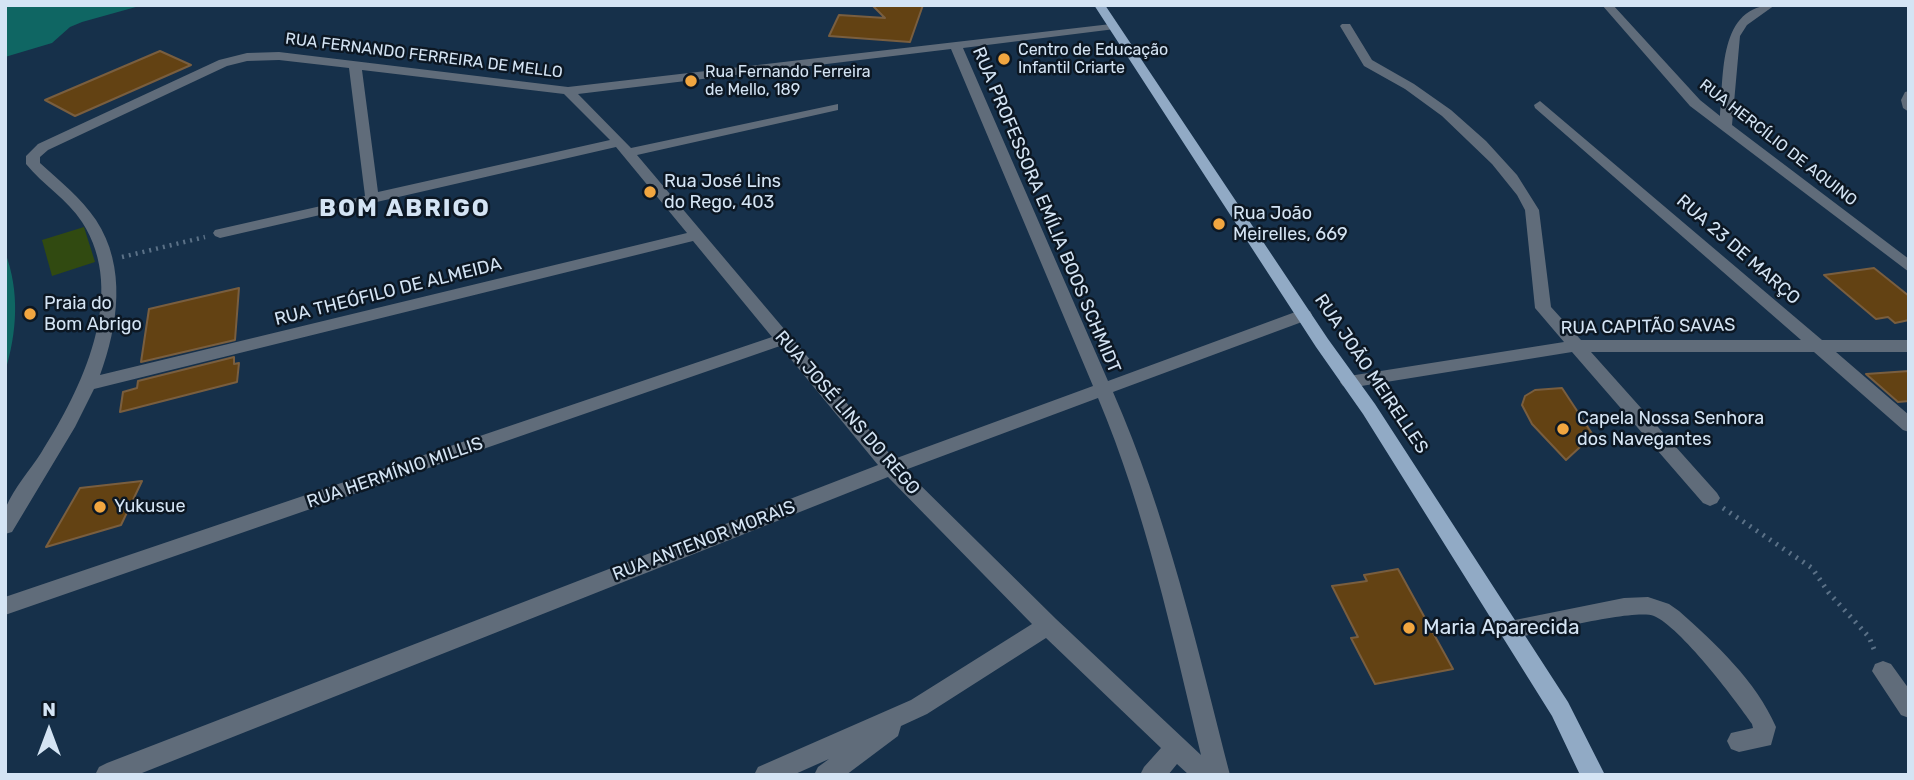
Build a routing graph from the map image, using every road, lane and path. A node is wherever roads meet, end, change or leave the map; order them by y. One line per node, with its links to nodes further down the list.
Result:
1 (1099, 5): 5 (main road, RUA JOÃO MEIRELLES)
2 (1607, 5): 13 (street, RUA HERCÍLIO DE AQUINO)
3 (1770, 5): 13 (street)
4 (1346, 26): 22 (street)
5 (1111, 27): 6 (street, RUA FERNANDO FERREIRA DE MELLO); 20 (main road, RUA JOÃO MEIRELLES)
6 (956, 46): 8 (street, RUA FERNANDO FERREIRA DE MELLO); 27 (street, RUA PROFESSORA EMÍLIA BOOS SCHMIDT)
7 (355, 66): 8 (street, RUA FERNANDO FERREIRA DE MELLO); 15 (street); 18 (street, RUA FERNANDO FERREIRA DE MELLO)
8 (568, 91): 14 (street, RUA JOSÉ LINS DO REGO)
9 (1909, 95): 12 (street)
10 (1540, 105): 24 (street, RUA 23 DE MARÇO)
11 (833, 107): 14 (street)
12 (1909, 108)
13 (1725, 128): 19 (street, RUA HERCÍLIO DE AQUINO)
14 (623, 147): 15 (street); 17 (street, RUA JOSÉ LINS DO REGO)
15 (372, 198): 16 (street)
16 (220, 233): 18 (path)
17 (695, 236): 21 (street, RUA JOSÉ LINS DO REGO); 26 (street, RUA THEÓFILO DE ALMEIDA)
18 (106, 261): 26 (street)
19 (1909, 267)
20 (1304, 315): 25 (main road, RUA JOÃO MEIRELLES); 27 (street, RUA ANTENOR MORAIS)
21 (784, 339): 29 (street, RUA JOSÉ LINS DO REGO); 32 (street, RUA HERMÍNIO MILLIS)
22 (1576, 346): 24 (street, RUA CAPITÃO SAVAS); 25 (street, RUA CAPITÃO SAVAS); 30 (street)
23 (1909, 346): 24 (street, RUA CAPITÃO SAVAS)
24 (1821, 347): 28 (street, RUA 23 DE MARÇO)
25 (1349, 382): 34 (main road, RUA JOÃO MEIRELLES)
26 (90, 384): 31 (street)
27 (1101, 389): 29 (street, RUA ANTENOR MORAIS); 45 (street, RUA PROFESSORA EMÍLIA BOOS SCHMIDT)
28 (1909, 425)
29 (891, 468): 33 (street, RUA JOSÉ LINS DO REGO); 40 (street, RUA ANTENOR MORAIS)
30 (1710, 498): 35 (path)
31 (5, 526)
32 (5, 606)
33 (1048, 626): 36 (street); 39 (street, RUA JOSÉ LINS DO REGO)
34 (1510, 630): 38 (street); 46 (main road, RUA JOÃO MEIRELLES)
35 (1883, 671): 37 (street)
36 (919, 707): 41 (street); 42 (street)
37 (1909, 708)
38 (1739, 741)
39 (1177, 747): 43 (street); 44 (street, RUA JOSÉ LINS DO REGO)
40 (107, 775)
41 (766, 775)
42 (826, 775)
43 (1152, 775)
44 (1206, 775)
45 (1218, 775)
46 (1593, 775)

